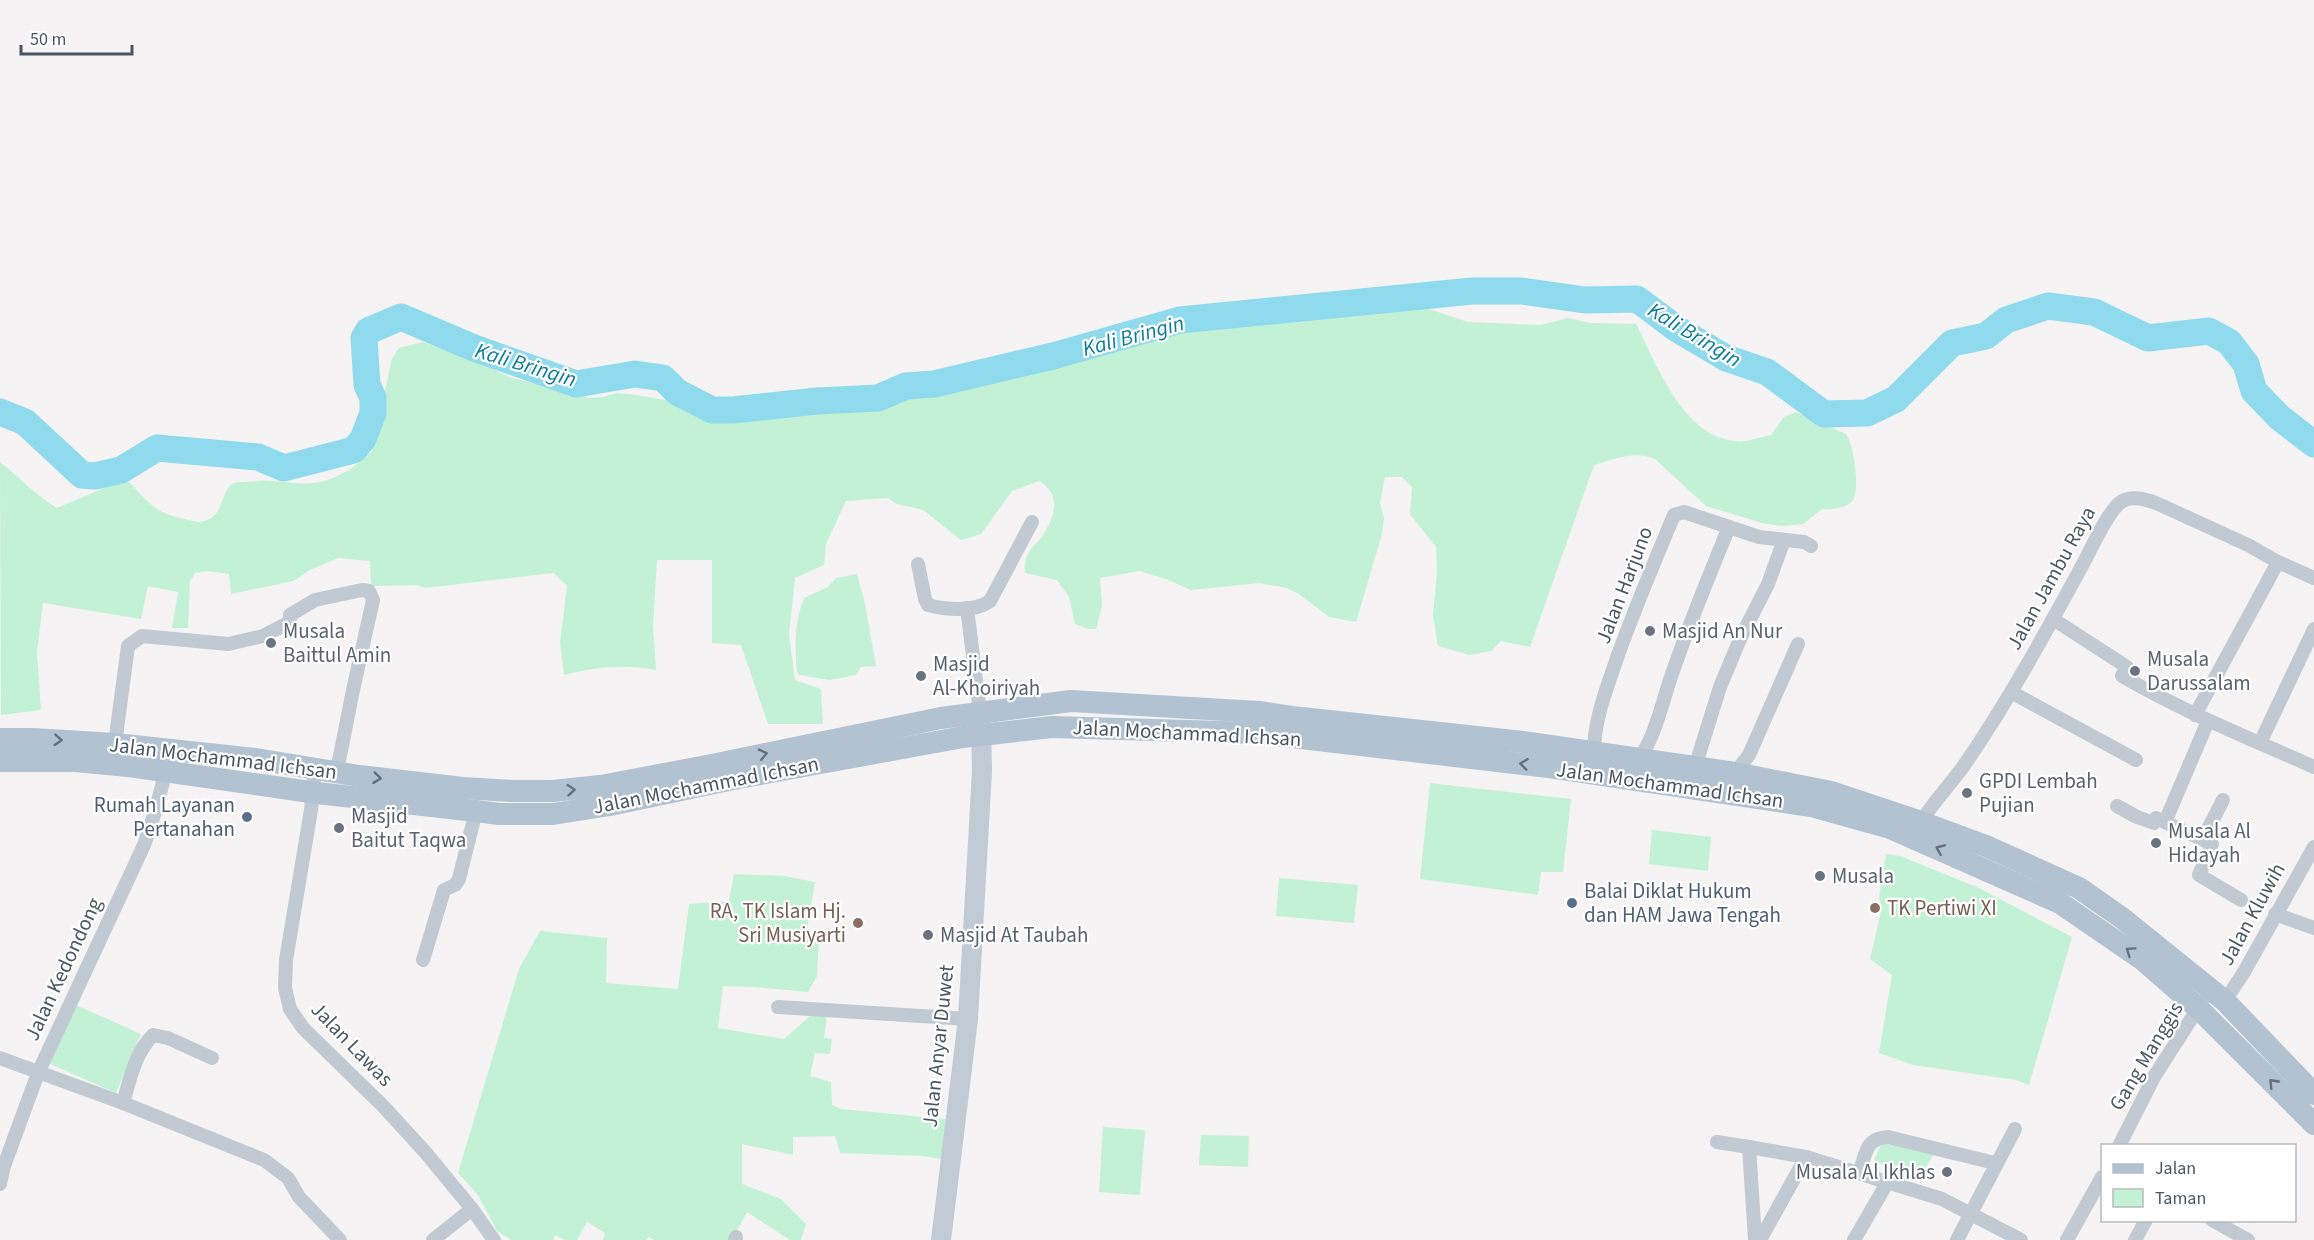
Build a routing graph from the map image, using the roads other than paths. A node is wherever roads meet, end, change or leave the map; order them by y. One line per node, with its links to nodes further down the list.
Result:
1 (1032, 522): 8 (street)
2 (1729, 527): 3 (street, Jalan Harjuno); 20 (street); 23 (street, Jalan Harjuno)
3 (1784, 540): 4 (street, Jalan Harjuno); 24 (street)
4 (1811, 546)
5 (2278, 562): 7 (street, Jalan Jambu Raya); 9 (street, Jalan Jambu Raya); 14 (street)
6 (918, 564): 8 (street)
7 (2314, 578)
8 (967, 608): 13 (street)
9 (2053, 619): 12 (street, Jalan Jambu Raya); 14 (street)
10 (2314, 629): 18 (street)
11 (1798, 644): 28 (street)
12 (2012, 692): 21 (street); 33 (street, Jalan Jambu Raya)
13 (980, 712): 16 (street, Jalan Anyar Duwet); 23 (main road, Jalan Mochammad Ichsan); 26 (main road, Jalan Mochammad Ichsan, one-way to 13)
14 (2194, 715): 15 (street)
15 (2208, 721): 18 (street); 34 (street)
16 (981, 735): 23 (main road, Jalan Mochammad Ichsan, one-way to 16); 32 (main road, Jalan Mochammad Ichsan); 44 (street, Jalan Anyar Duwet)
17 (0, 739): 19 (main road, Jalan Mochammad Ichsan, one-way to 19)
18 (2260, 742): 25 (street)
19 (115, 744): 26 (main road, Jalan Mochammad Ichsan); 26 (street, Jalan Lawas)
20 (1639, 759): 23 (main road, Jalan Mochammad Ichsan); 24 (main road, Jalan Mochammad Ichsan)
21 (2136, 760)
22 (0, 761): 27 (main road, Jalan Mochammad Ichsan)
23 (1594, 764): 37 (main road, Jalan Mochammad Ichsan, one-way to 23)
24 (1695, 767): 28 (main road, Jalan Mochammad Ichsan)
25 (2314, 767)
26 (326, 770): 29 (street, Jalan Lawas)
27 (166, 771): 29 (main road, Jalan Mochammad Ichsan); 47 (street, Jalan Kedondong)
28 (1736, 772): 33 (main road, Jalan Mochammad Ichsan)
29 (313, 793): 32 (main road, Jalan Mochammad Ichsan); 62 (street, Jalan Lawas)
30 (2223, 800): 35 (street)
31 (2117, 806): 34 (street)
32 (477, 811): 41 (street)
33 (1921, 822): 37 (main road, Jalan Mochammad Ichsan)
34 (2165, 822): 35 (street)
35 (2203, 839): 38 (street)
36 (2314, 847): 39 (street, Jalan Kluwih)
37 (1983, 856): 42 (main road, Jalan Mochammad Ichsan)
38 (2241, 900)
39 (2275, 914): 40 (street); 42 (street, Jalan Kluwih)
40 (2314, 928)
41 (423, 960)
42 (2211, 1004): 48 (main road, Jalan Mochammad Ichsan); 50 (main road, Jalan Mochammad Ichsan, one-way to 42); 53 (street, Gang Manggis)
43 (778, 1007): 44 (street)
44 (968, 1019): 70 (street, Jalan Anyar Duwet)
45 (0, 1058): 47 (street)
46 (212, 1058): 49 (street)
47 (38, 1073): 49 (street); 57 (street, Jalan Kedondong)
48 (2314, 1094)
49 (123, 1103): 67 (street)
50 (2314, 1124)
51 (2015, 1129): 56 (street)
52 (1717, 1142): 54 (street)
53 (2120, 1144)
54 (1749, 1147): 55 (street); 71 (street)
55 (1806, 1157): 58 (street); 72 (street)
56 (1995, 1163): 58 (street); 63 (street)
57 (2, 1165): 61 (street, Jalan Kedondong)
58 (1859, 1174): 60 (street)
59 (2101, 1180): 76 (street)
60 (1887, 1183): 63 (street); 73 (street)
61 (0, 1184)
62 (472, 1209): 68 (street); 69 (street, Jalan Lawas)
63 (1971, 1212): 74 (street); 75 (street)
64 (2145, 1222): 77 (street)
65 (2214, 1222): 66 (street)
66 (2239, 1238)
67 (340, 1240)
68 (433, 1240)
69 (494, 1240)
70 (941, 1240)
71 (1755, 1240)
72 (1760, 1240)
73 (1854, 1240)
74 (1957, 1240)
75 (2020, 1240)
76 (2067, 1240)
77 (2135, 1240)

